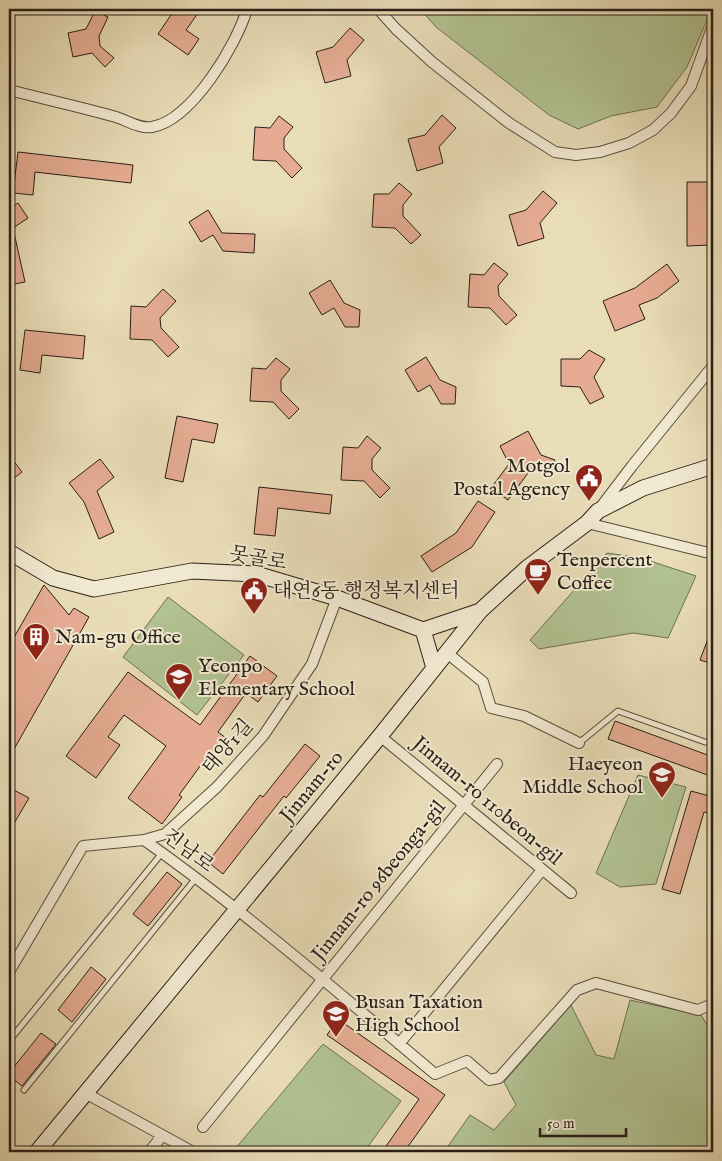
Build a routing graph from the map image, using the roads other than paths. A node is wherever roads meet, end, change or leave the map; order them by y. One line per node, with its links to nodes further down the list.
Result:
1 (247, 9): 4 (street)
2 (378, 9): 3 (street)
3 (713, 25)
4 (9, 90)
5 (713, 366): 7 (street)
6 (713, 466): 7 (main road, Jinnam-ro)
7 (598, 511): 8 (main road, Jinnam-ro)
8 (587, 523): 10 (street); 12 (main road, Jinnam-ro)
9 (9, 552): 11 (main road, 못골로)
10 (713, 554)
11 (337, 598): 13 (main road, 못골로); 21 (street, 태양1길)
12 (480, 611): 13 (main road); 14 (main road, Jinnam-ro)
13 (423, 630): 15 (main road)
14 (446, 653): 15 (main road, Jinnam-ro); 18 (street)
15 (434, 668): 16 (main road, Jinnam-ro)
16 (380, 736): 20 (street, Jinnam-ro 110beon-gil); 26 (main road, Jinnam-ro)
17 (705, 742): 18 (lane)
18 (579, 743)
19 (497, 764): 20 (street, Jinnam-ro 96beonga-gil)
20 (464, 805): 23 (street, Jinnam-ro 110beon-gil); 28 (street, Jinnam-ro 96beonga-gil)
21 (144, 840): 22 (street, 진남로); 27 (street, 진남로)
22 (162, 852): 24 (street, 진남로); 30 (lane)
23 (542, 870): 25 (street, Jinnam-ro 110beon-gil); 31 (street)
24 (196, 878): 26 (street, 진남로); 32 (lane)
25 (572, 893)
26 (237, 910): 28 (street, 진남로); 33 (main road, Jinnam-ro)
27 (9, 972)
28 (322, 979): 31 (street, 진남로); 34 (street, Jinnam-ro 96beonga-gil)
29 (713, 1004): 31 (street, 진남로)
30 (9, 1041)
31 (399, 1044)
32 (24, 1090)
33 (87, 1094): 35 (street); 36 (main road, Jinnam-ro)
34 (203, 1127)
35 (162, 1136): 37 (street); 38 (street)
36 (37, 1152)
37 (149, 1152)
38 (193, 1152)

